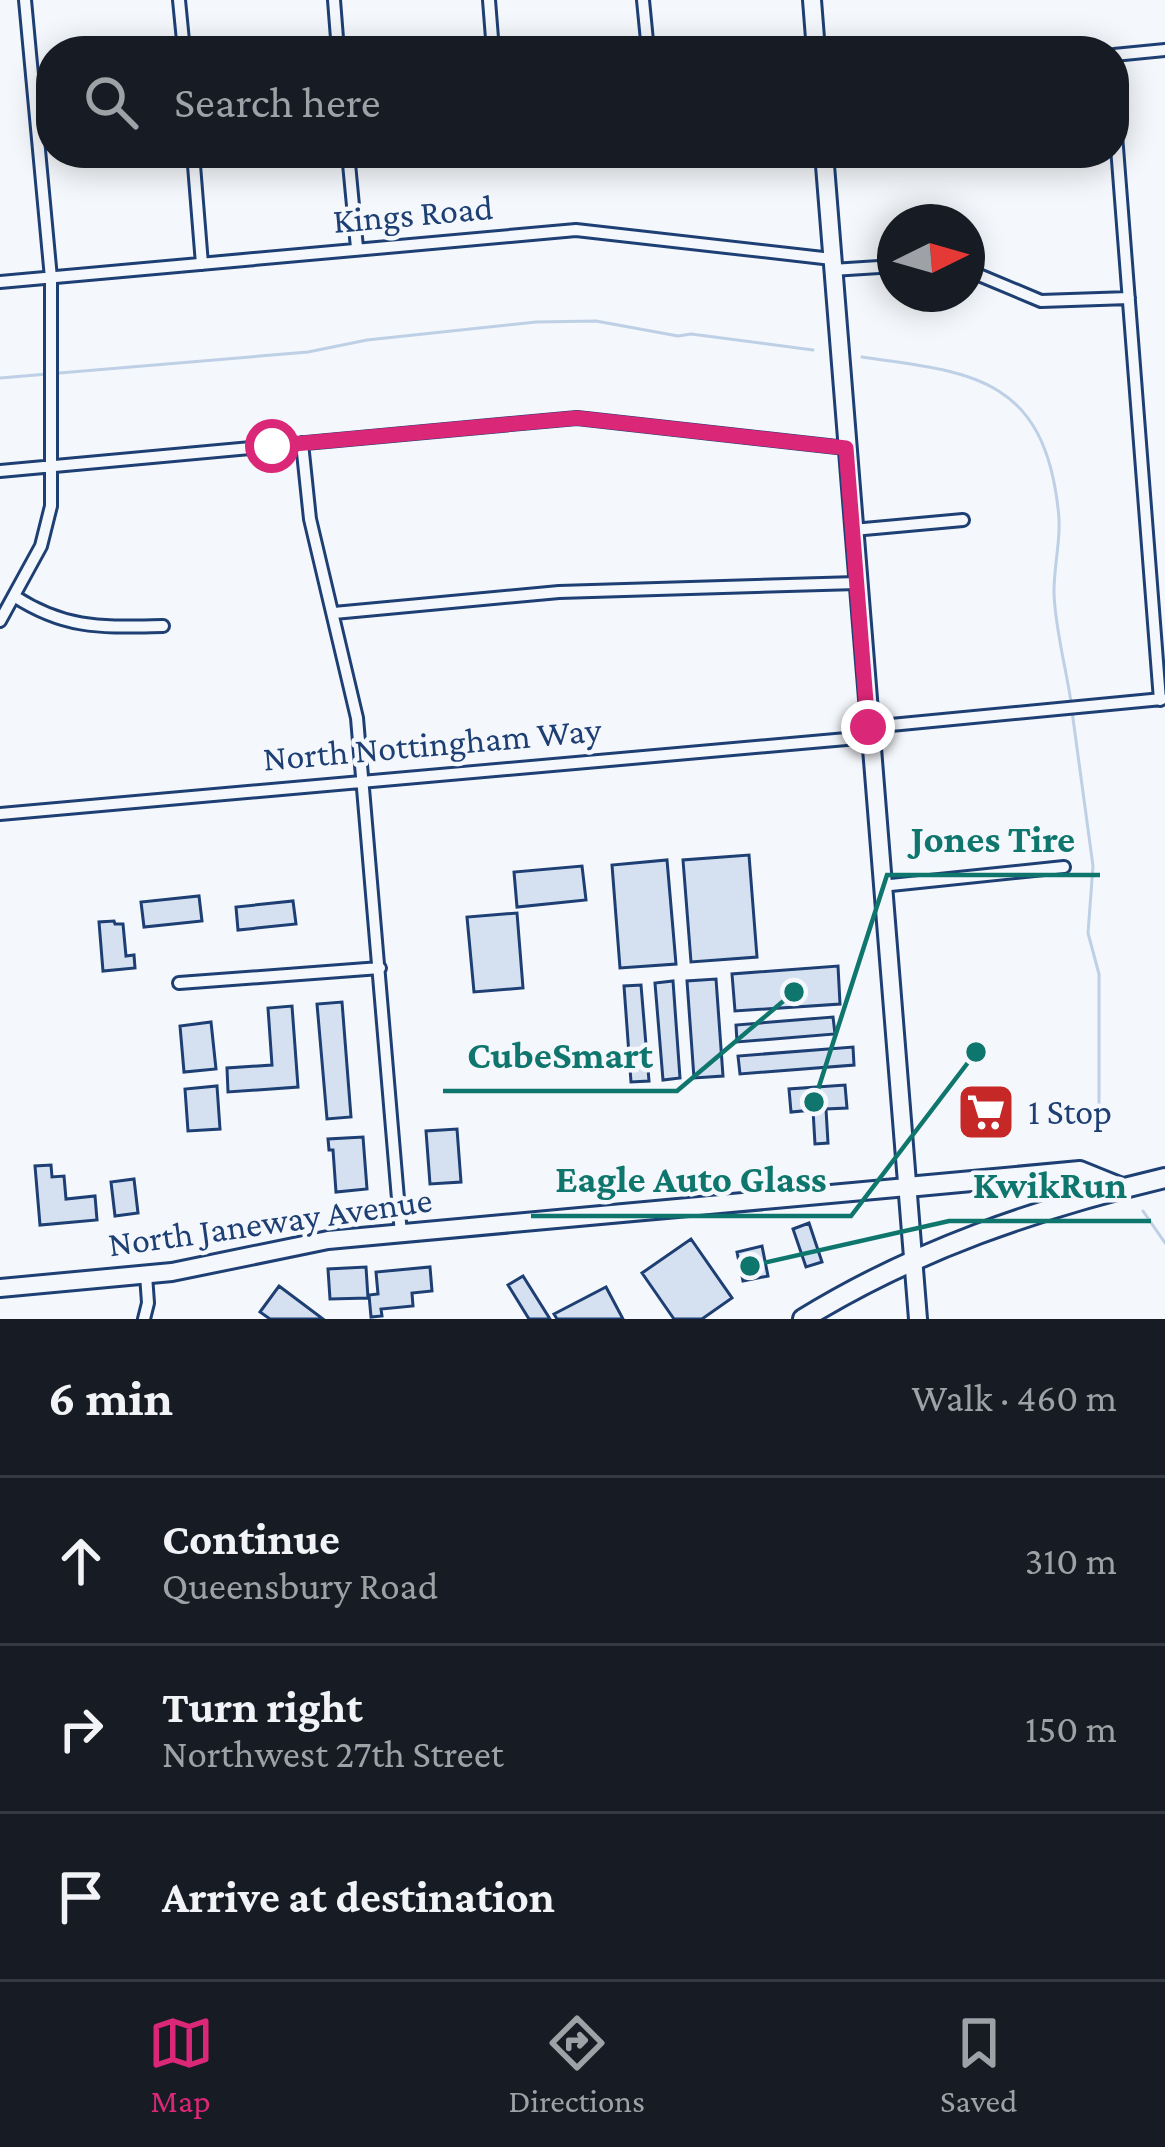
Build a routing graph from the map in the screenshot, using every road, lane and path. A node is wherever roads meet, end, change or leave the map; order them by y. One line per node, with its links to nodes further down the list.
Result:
1 (25, 0): 14 (street)
2 (179, 0): 7 (street)
3 (334, 0): 8 (street)
4 (489, 0): 9 (street)
5 (643, 0): 10 (street)
6 (812, 0): 11 (main road)
7 (183, 36)
8 (337, 36)
9 (493, 36)
10 (647, 36)
11 (814, 36)
12 (1165, 50): 13 (street)
13 (1129, 54)
14 (36, 122)
15 (40, 168): 24 (street)
16 (194, 168): 21 (street)
17 (349, 168): 20 (street)
18 (825, 168): 22 (main road)
19 (1119, 168): 27 (street)
20 (357, 248): 21 (street, Kings Road); 22 (street, Kings Road)
21 (202, 264): 24 (street, Kings Road)
22 (832, 265): 23 (street, Kings Road); 29 (main road)
23 (877, 266)
24 (50, 278): 26 (street, Kings Road); 30 (street)
25 (985, 278): 27 (street)
26 (0, 282)
27 (1129, 298): 39 (street)
28 (302, 443): 29 (street); 30 (street); 36 (street)
29 (846, 448): 33 (main road)
30 (52, 466): 31 (street); 35 (street)
31 (0, 471)
32 (963, 520): 33 (street)
33 (853, 530): 34 (main road)
34 (857, 583): 36 (street); 40 (main road)
35 (14, 596): 37 (street); 38 (street)
36 (334, 613): 41 (street)
37 (0, 620)
38 (163, 626)
39 (1162, 699): 40 (street, North Nottingham Way)
40 (868, 732): 41 (street, North Nottingham Way); 44 (main road)
41 (364, 780): 42 (street, North Nottingham Way); 45 (street)
42 (0, 814)
43 (1064, 867): 44 (street)
44 (880, 886): 48 (main road)
45 (380, 968): 46 (street); 50 (street)
46 (179, 983)
47 (1165, 1178): 49 (main road)
48 (907, 1186): 49 (main road); 50 (main road, North Janeway Avenue); 51 (main road)
49 (1122, 1188): 51 (main road)
50 (401, 1234): 52 (main road, North Janeway Avenue)
51 (914, 1259): 55 (main road); 56 (main road)
52 (146, 1275): 53 (main road, North Janeway Avenue); 54 (street)
53 (0, 1288)
54 (144, 1319)
55 (803, 1319)
56 (918, 1319)

